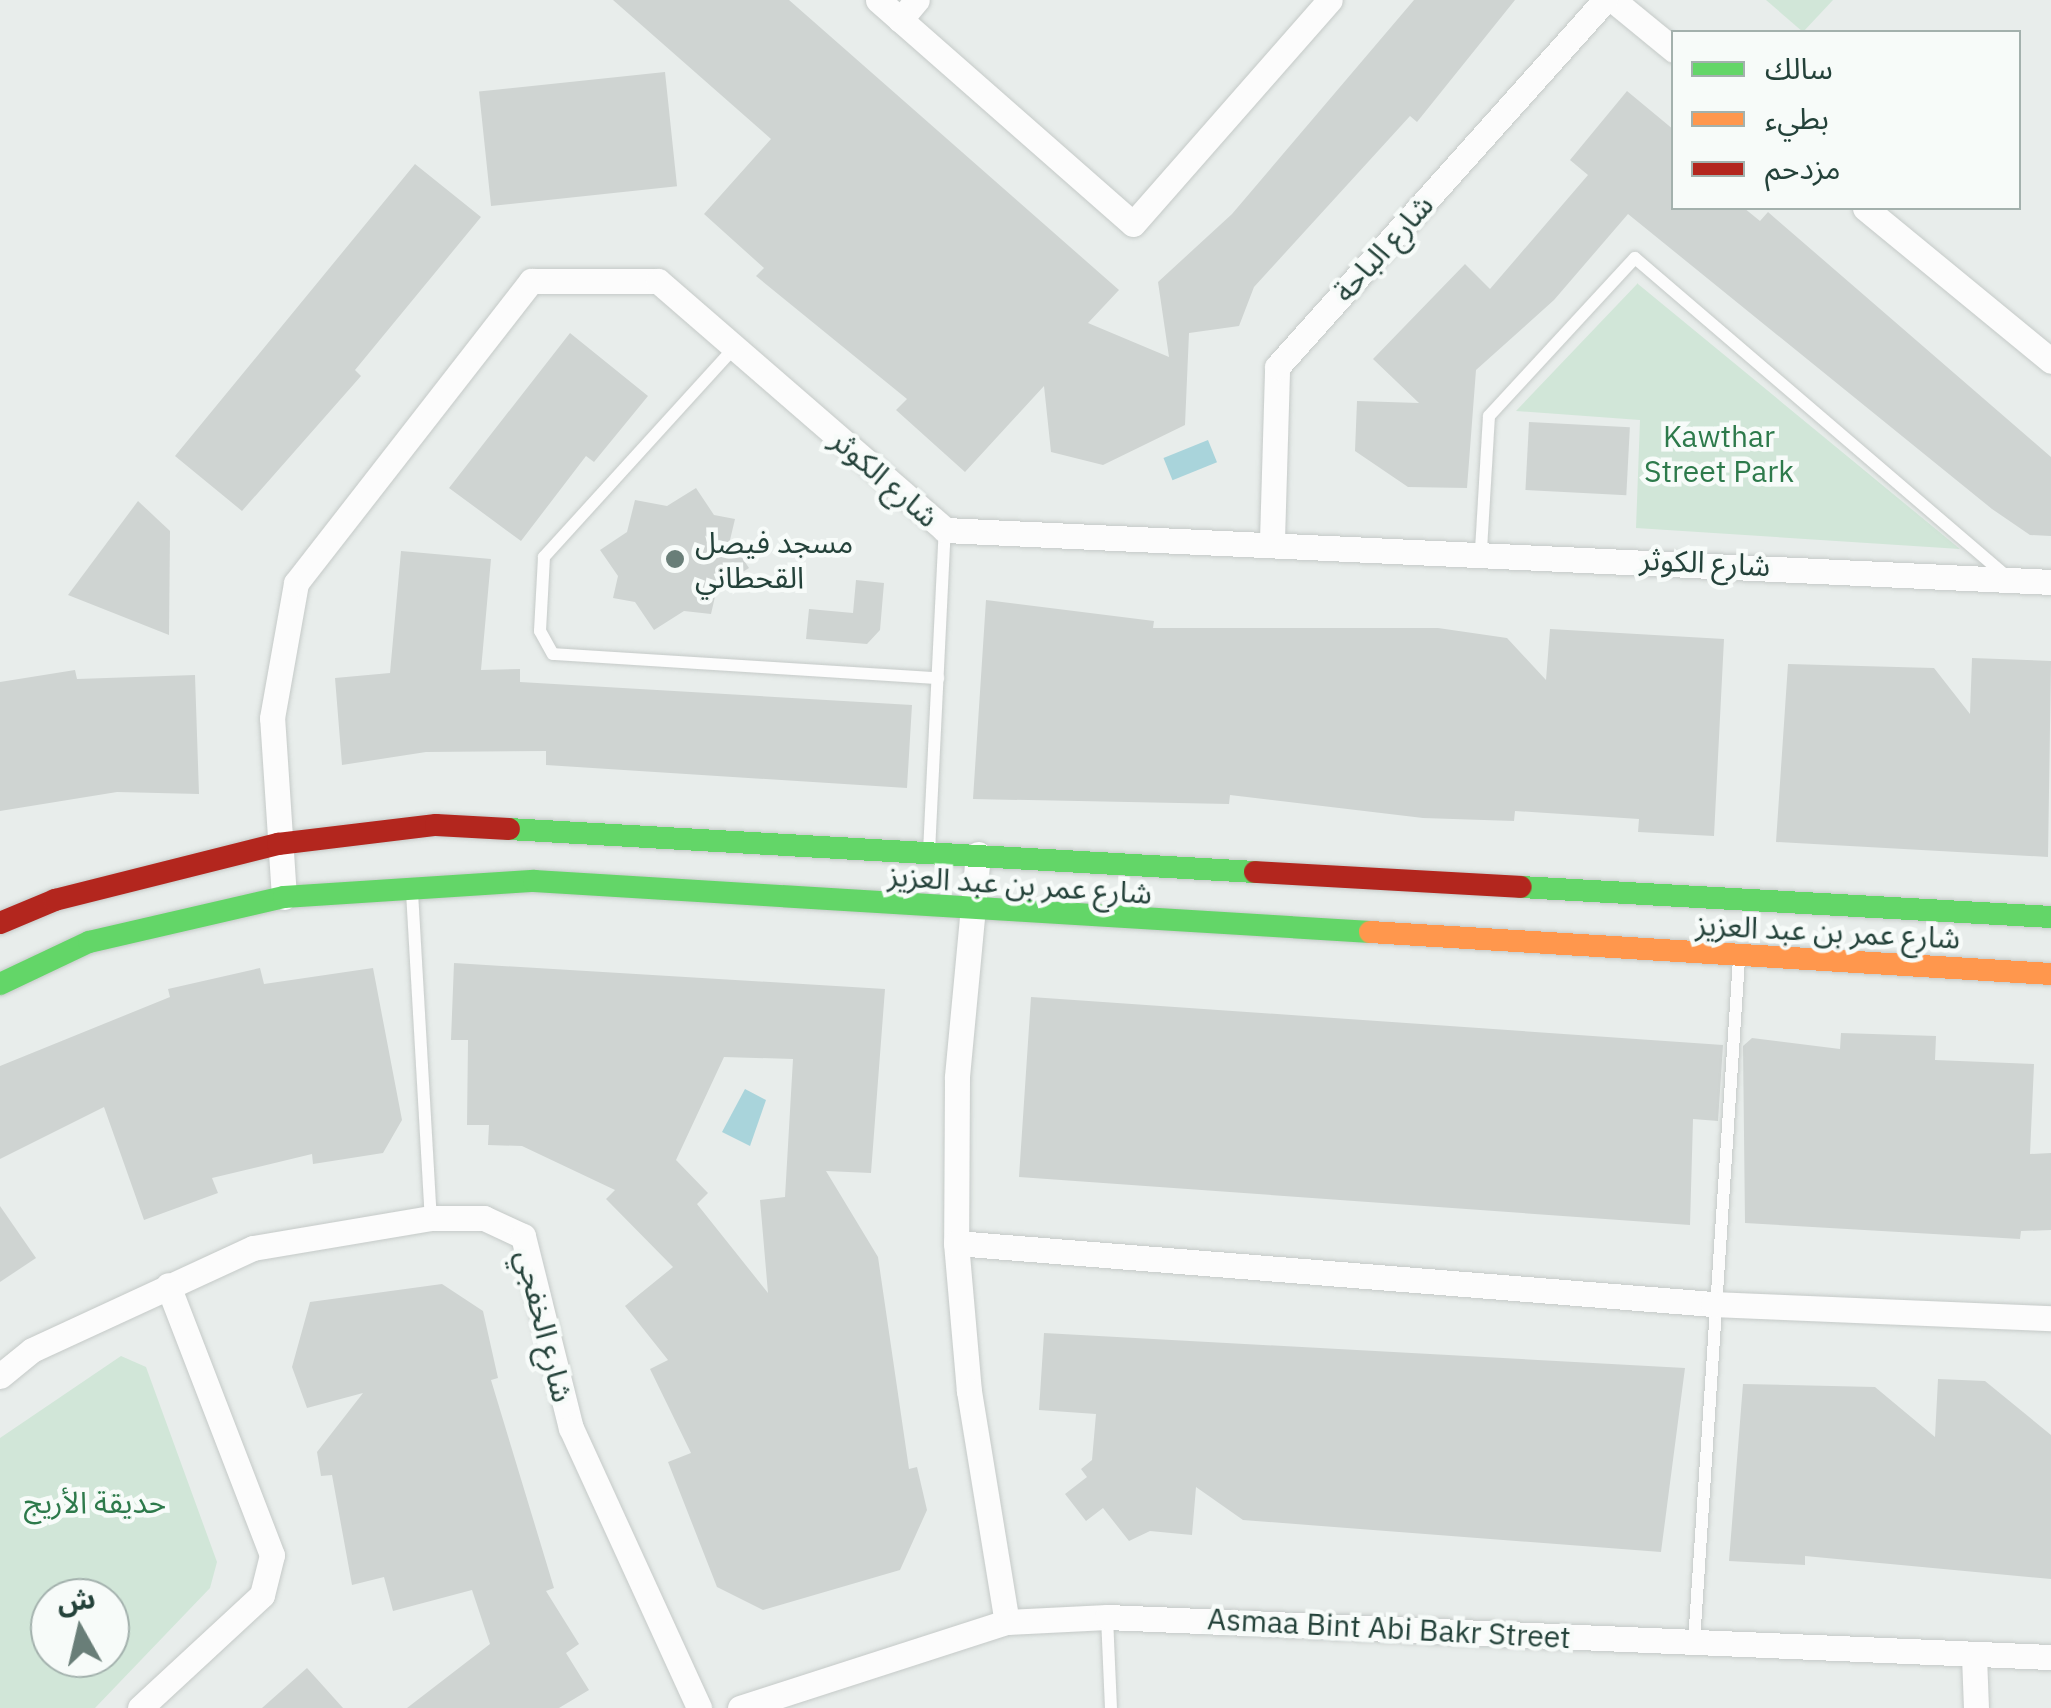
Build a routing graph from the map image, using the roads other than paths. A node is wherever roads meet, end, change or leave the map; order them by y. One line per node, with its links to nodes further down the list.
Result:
1 (878, 0): 6 (street)
2 (917, 0): 6 (street)
3 (1330, 0): 6 (street)
4 (1605, 0): 12 (street, شارع الباحة)
5 (1613, 0): 7 (street)
6 (900, 20)
7 (1671, 48)
8 (1867, 210): 10 (street)
9 (735, 347): 11 (street, شارع الكوثر); 16 (lane); 17 (street, شارع الكوثر)
10 (2051, 361)
11 (944, 530): 12 (street, شارع الكوثر); 16 (lane)
12 (1272, 540): 13 (street, شارع الكوثر)
13 (1481, 550): 14 (street, شارع الكوثر); 14 (lane)
14 (2011, 580): 15 (street, شارع الكوثر)
15 (2051, 582)
16 (938, 678): 18 (lane)
17 (278, 844): 18 (street); 21 (street, شارع الكوثر); 24 (street)
18 (929, 854): 19 (street)
19 (978, 854): 22 (street); 23 (street)
20 (412, 884): 21 (street, شارع عمر بن عبد العزيز); 22 (street, شارع عمر بن عبد العزيز); 28 (lane)
21 (284, 897): 27 (street, شارع عمر بن عبد العزيز)
22 (972, 912): 25 (street, شارع عمر بن عبد العزيز); 29 (street)
23 (2051, 917)
24 (0, 923)
25 (1739, 956): 26 (street, شارع عمر بن عبد العزيز); 31 (lane)
26 (2051, 974)
27 (0, 984)
28 (431, 1218): 30 (street, شارع الخفجي); 40 (street, شارع الخفجي)
29 (956, 1243): 31 (street); 35 (street)
30 (168, 1285): 33 (street, شارع الخفجي); 39 (street)
31 (1713, 1304): 32 (street); 36 (lane)
32 (2051, 1318)
33 (0, 1376)
34 (1107, 1617): 35 (street, Asmaa Bint Abi Bakr Street); 36 (street, Asmaa Bint Abi Bakr Street); 42 (lane)
35 (1007, 1622): 41 (street, Asmaa Bint Abi Bakr Street)
36 (1694, 1642): 37 (street, Asmaa Bint Abi Bakr Street)
37 (1974, 1656): 38 (street, Asmaa Bint Abi Bakr Street); 43 (street)
38 (2051, 1657)
39 (140, 1708)
40 (699, 1708)
41 (740, 1708)
42 (1111, 1708)
43 (1976, 1708)

